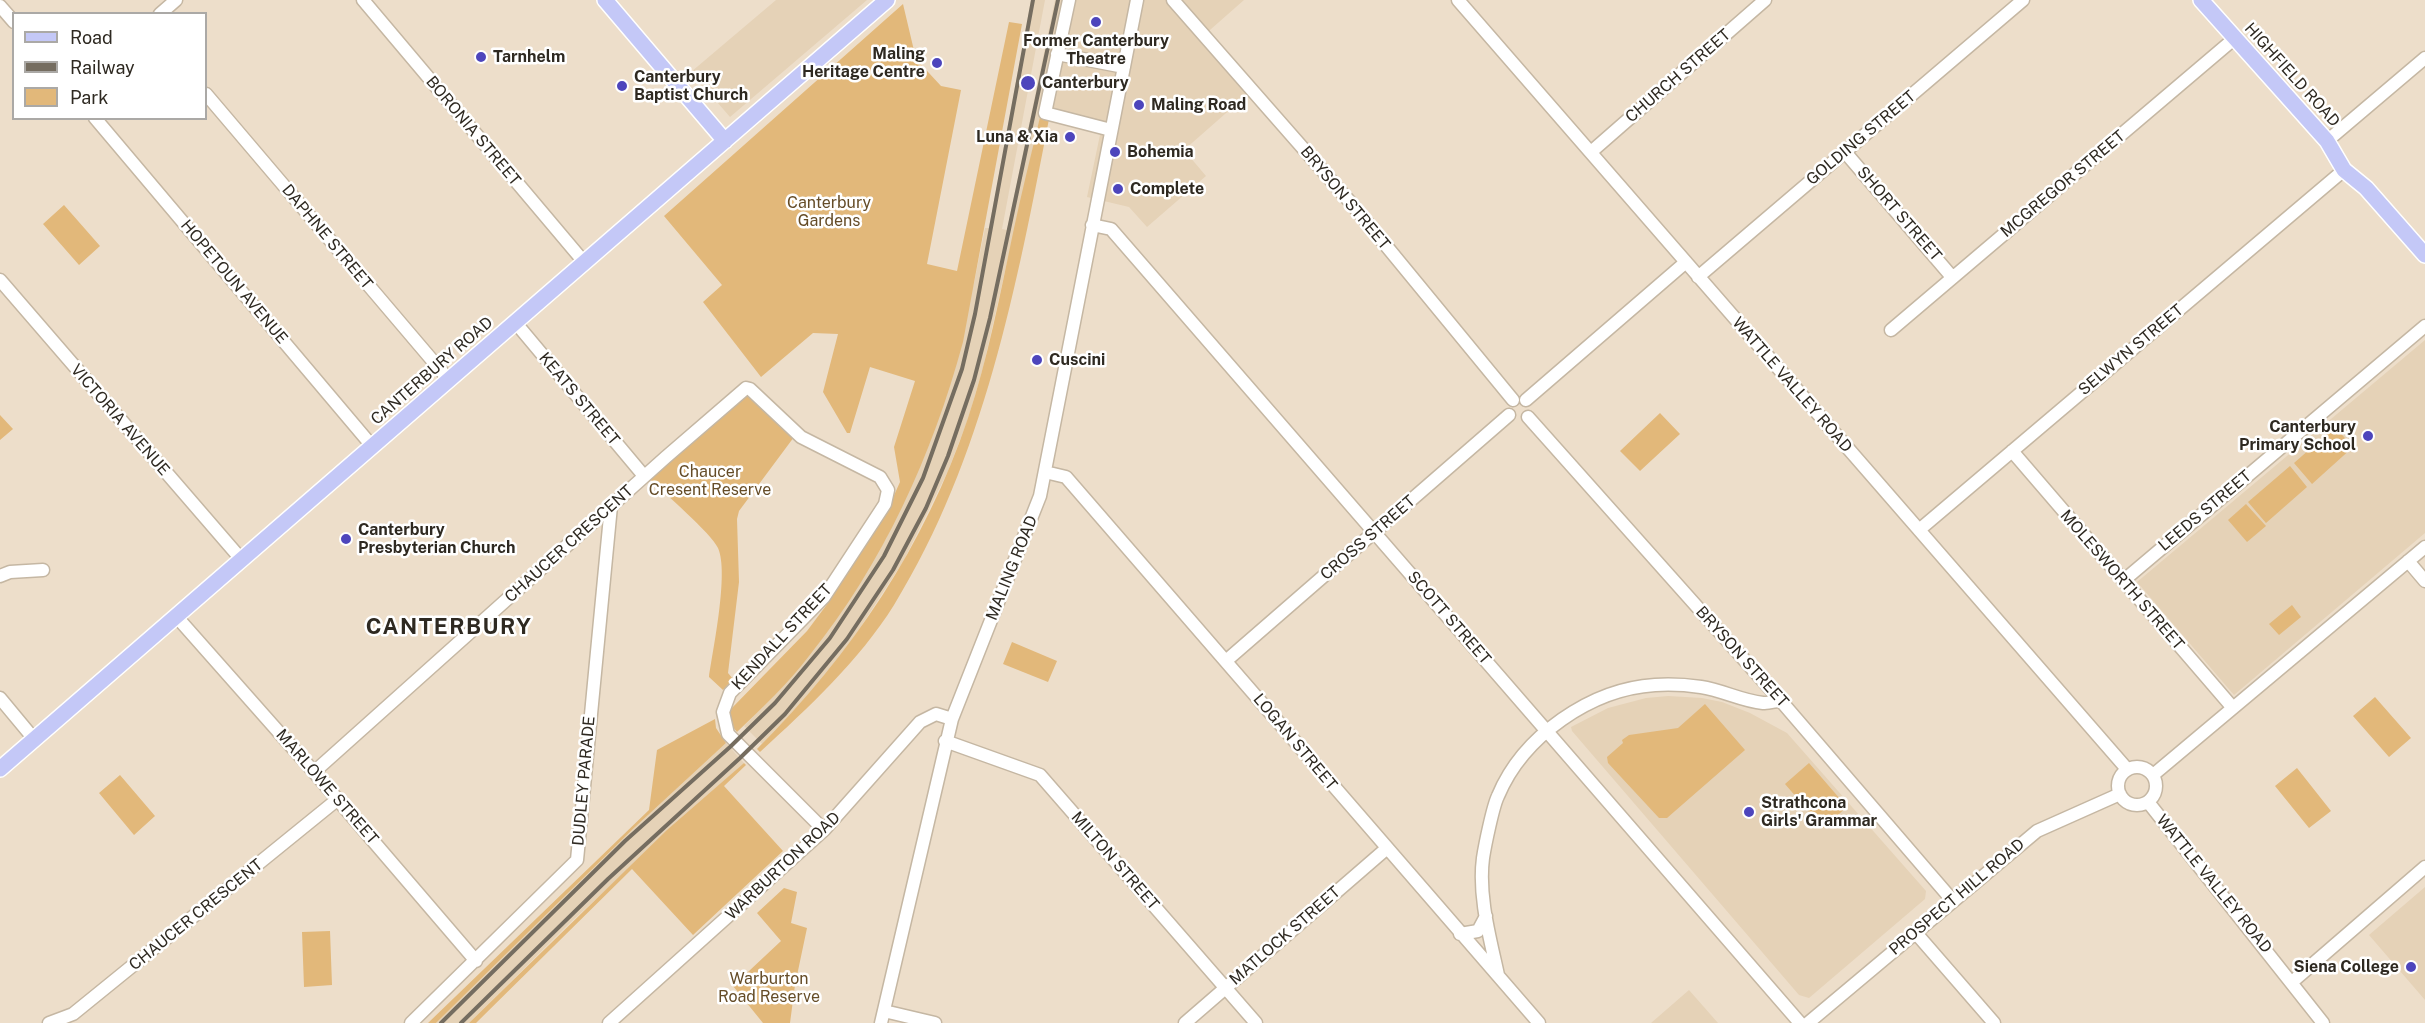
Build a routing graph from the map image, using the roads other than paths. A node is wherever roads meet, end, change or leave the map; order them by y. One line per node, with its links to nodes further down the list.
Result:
1 (176, 0): 13 (street)
2 (363, 0): 29 (street, BORONIA STREET)
3 (605, 0): 22 (main road)
4 (887, 0): 22 (main road, CANTERBURY ROAD)
5 (1069, 0): 16 (street)
6 (1137, 0): 18 (street, MALING ROAD)
7 (1173, 0): 38 (street, BRYSON STREET)
8 (1458, 0): 24 (street, WATTLE VALLEY ROAD)
9 (1765, 0): 24 (street, CHURCH STREET)
10 (2023, 0): 25 (street, GOLDING STREET)
11 (2201, 0): 15 (main road, HIGHFIELD ROAD)
12 (0, 6): 14 (street)
13 (162, 12)
14 (12, 20)
15 (2235, 38): 23 (main road, HIGHFIELD ROAD); 32 (street, MCGREGOR STREET)
16 (1057, 54): 18 (street); 21 (street)
17 (2425, 58): 23 (street)
18 (1124, 66): 21 (street, MALING ROAD)
19 (207, 95): 37 (street, DAPHNE STREET)
20 (97, 120): 41 (street, HOPETOUN AVENUE)
21 (1111, 130): 27 (street, MALING ROAD)
22 (725, 141): 29 (main road, CANTERBURY ROAD)
23 (2327, 141): 26 (main road, HIGHFIELD ROAD)
24 (1591, 152): 30 (street, WATTLE VALLEY ROAD)
25 (1845, 152): 31 (street, GOLDING STREET); 32 (street, SHORT STREET)
26 (2344, 170): 28 (main road, HIGHFIELD ROAD); 42 (street, SELWYN STREET)
27 (1092, 225): 43 (street, MALING ROAD); 48 (street, SCOTT STREET)
28 (2425, 255)
29 (584, 262): 34 (main road, CANTERBURY ROAD)
30 (1686, 262): 31 (street, WATTLE VALLEY ROAD); 38 (street)
31 (1698, 277): 47 (street, WATTLE VALLEY ROAD)
32 (1952, 277): 36 (street, MCGREGOR STREET)
33 (0, 280): 50 (street, VICTORIA AVENUE)
34 (515, 322): 37 (main road, CANTERBURY ROAD); 44 (street, KEATS STREET)
35 (2425, 326): 54 (street, LEEDS STREET)
36 (1891, 330)
37 (449, 380): 41 (main road, CANTERBURY ROAD)
38 (1519, 400): 39 (street); 40 (street)
39 (1509, 415): 40 (street); 48 (street, CROSS STREET)
40 (1528, 417): 59 (street, BRYSON STREET)
41 (372, 446): 50 (main road, CANTERBURY ROAD)
42 (2012, 451): 47 (street, SELWYN STREET); 54 (street, MOLESWORTH STREET)
43 (1045, 472): 57 (street, LOGAN STREET); 61 (street, MALING ROAD)
44 (644, 476): 45 (street, CHAUCER CRESCENT); 46 (street, CHAUCER CRESCENT)
45 (888, 490): 72 (street, KENDALL STREET)
46 (611, 506): 67 (street, CHAUCER CRESCENT); 79 (street, DUDLEY PARADE)
47 (1919, 530): 66 (street, WATTLE VALLEY ROAD)
48 (1375, 532): 57 (street, CROSS STREET); 62 (street, SCOTT STREET)
49 (2425, 547): 51 (street)
50 (241, 560): 56 (main road, CANTERBURY ROAD)
51 (2408, 561): 55 (street); 60 (street)
52 (43, 570): 53 (street)
53 (0, 576)
54 (2123, 581): 60 (street, MOLESWORTH STREET)
55 (2425, 581)
56 (176, 616): 63 (main road, CANTERBURY ROAD); 67 (street, MARLOWE STREET)
57 (1227, 660): 73 (street, LOGAN STREET)
58 (0, 698): 63 (street)
59 (1781, 701): 62 (street); 75 (street, BRYSON STREET)
60 (2233, 708): 68 (street)
61 (952, 719): 64 (street, MALING ROAD); 72 (street, WARBURTON ROAD)
62 (1547, 731): 76 (street); 91 (street, SCOTT STREET)
63 (34, 739): 65 (main road, CANTERBURY ROAD)
64 (945, 741): 82 (street, MILTON STREET); 83 (street, MALING ROAD)
65 (0, 769)
66 (2127, 769): 68 (street); 69 (street)
67 (314, 771): 70 (street, MARLOWE STREET)
68 (2153, 775): 71 (street)
69 (2120, 794): 71 (street); 75 (street, PROSPECT HILL ROAD)
70 (338, 799): 79 (street, MARLOWE STREET); 84 (street, CHAUCER CRESCENT)
71 (2148, 802): 81 (street, WATTLE VALLEY ROAD)
72 (824, 830): 86 (street, WARBURTON ROAD)
73 (1386, 849): 78 (street, LOGAN STREET); 82 (street, MATLOCK STREET)
74 (2425, 867): 81 (street)
75 (1953, 901): 77 (street, PROSPECT HILL ROAD)
76 (1486, 916): 78 (street); 80 (street)
77 (1915, 932): 92 (street, PROSPECT HILL ROAD); 93 (street)
78 (1460, 934): 80 (street, LOGAN STREET)
79 (476, 961): 85 (street, DUDLEY PARADE)
80 (1498, 976): 90 (street, LOGAN STREET)
81 (2292, 982): 94 (street, WATTLE VALLEY ROAD)
82 (1225, 988): 88 (street, MATLOCK STREET); 89 (street, MILTON STREET)
83 (883, 1017): 87 (street)
84 (49, 1023)
85 (411, 1023)
86 (609, 1023)
87 (935, 1023)
88 (1185, 1023)
89 (1256, 1023)
90 (1539, 1023)
91 (1800, 1023)
92 (1808, 1023)
93 (1994, 1023)
94 (2323, 1023)

